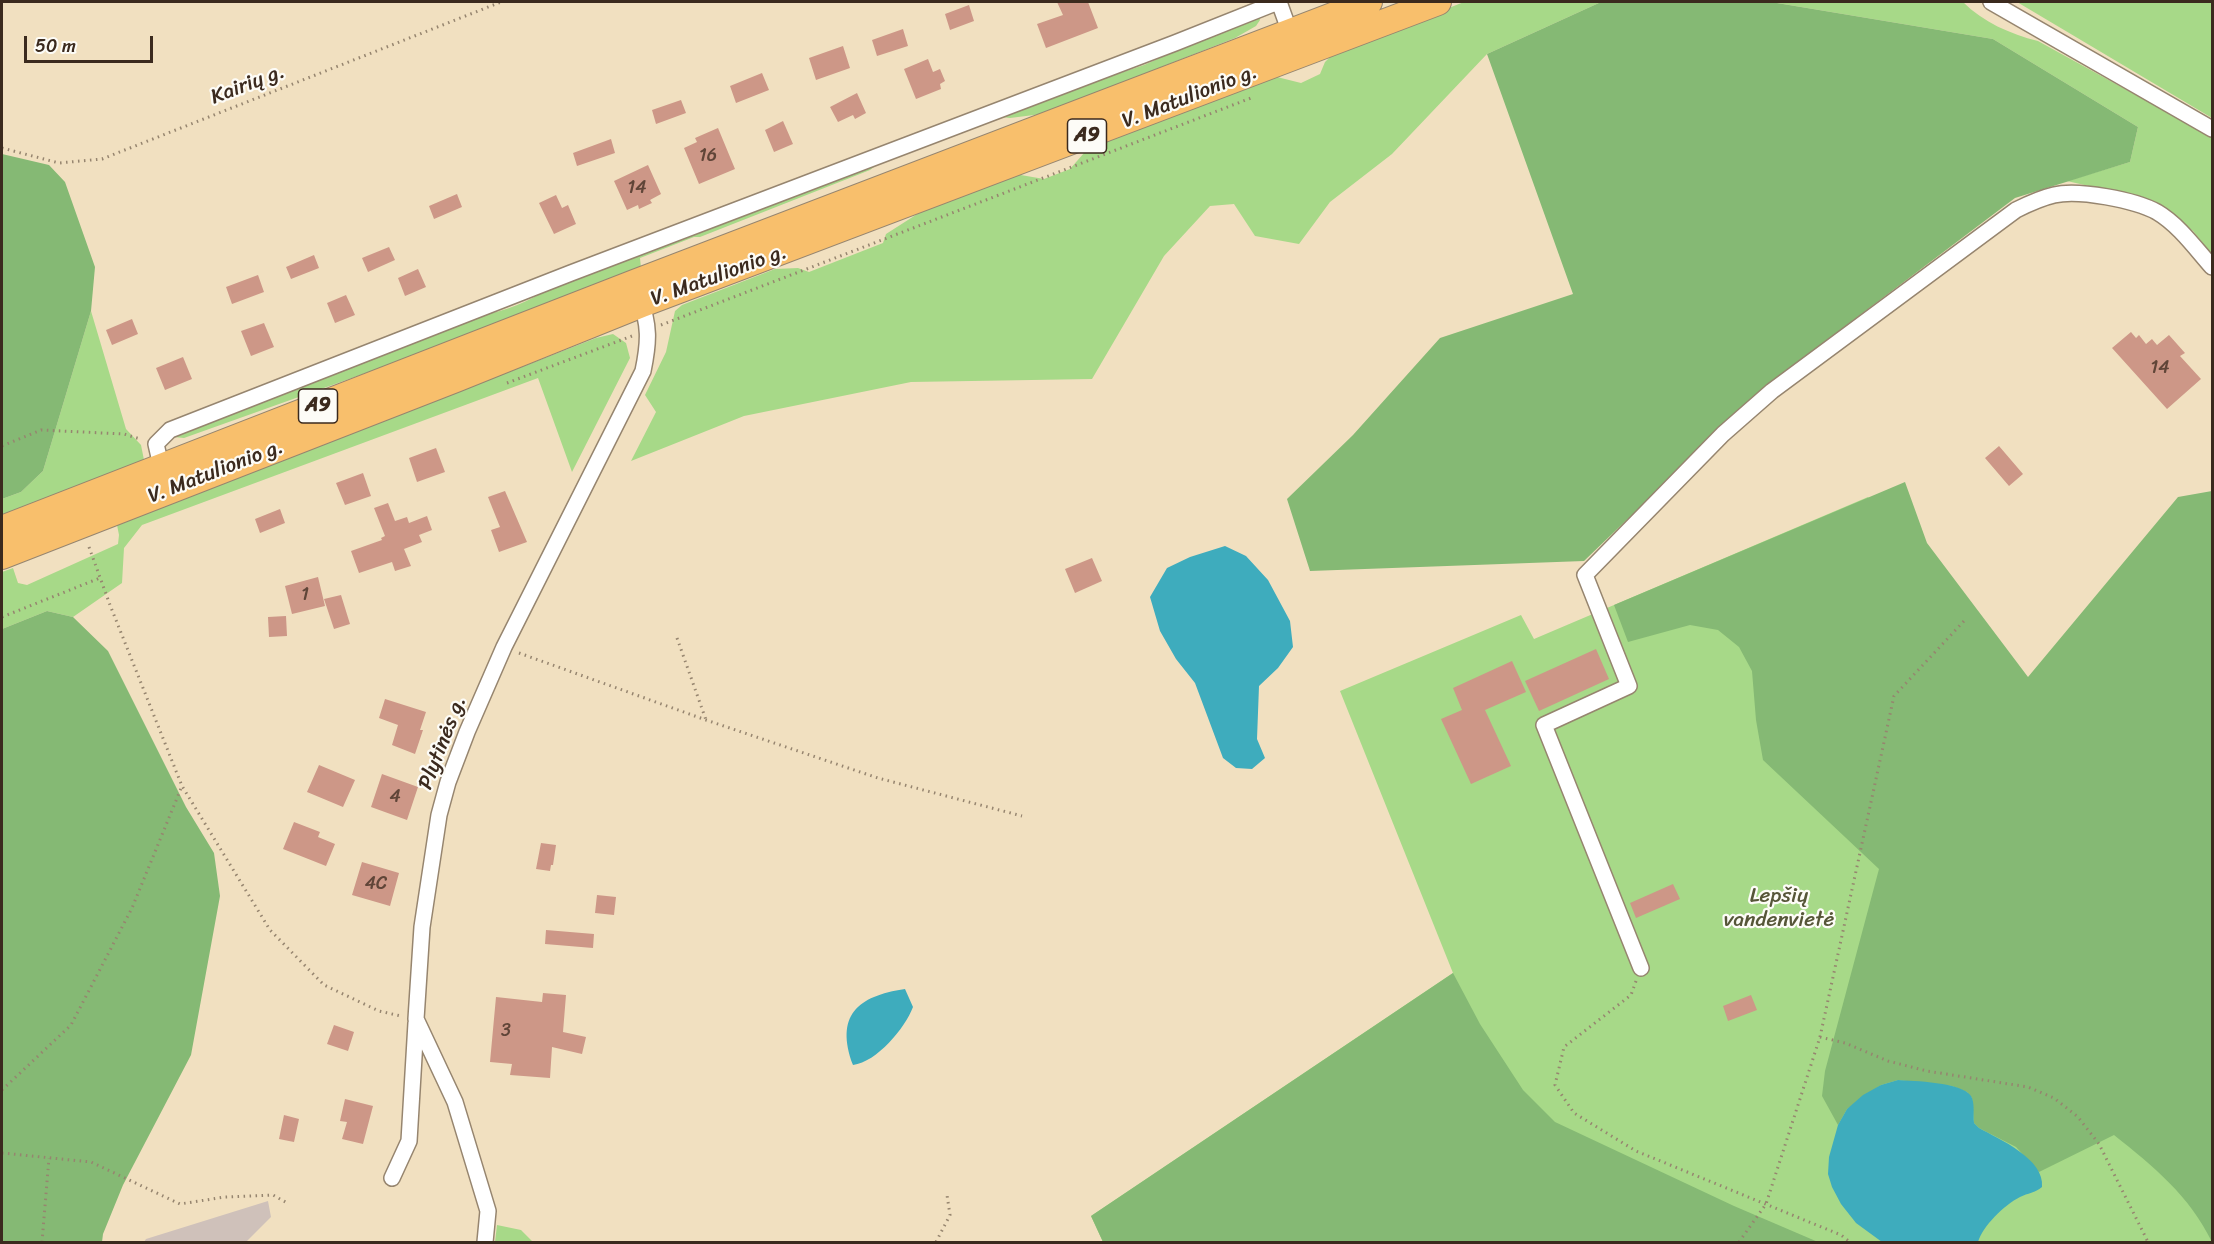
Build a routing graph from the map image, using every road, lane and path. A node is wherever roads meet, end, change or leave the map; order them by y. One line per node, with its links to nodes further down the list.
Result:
1 (501, 2): 9 (path, Kairių g.)
2 (1278, 2): 6 (street); 15 (street)
3 (1369, 2): 6 (highway, V. Matulionio g. / A9)
4 (1438, 2): 6 (highway, V. Matulionio g. / A9)
5 (1991, 2): 8 (street)
6 (1294, 43): 11 (highway, V. Matulionio g. / A9)
7 (1254, 97): 12 (path)
8 (2212, 129)
9 (2, 148)
10 (2212, 267): 27 (street)
11 (638, 294): 12 (street, Plytinės g.); 15 (highway, V. Matulionio g. / A9); 18 (highway, V. Matulionio g. / A9)
12 (648, 330): 13 (path); 23 (street, Plytinės g.)
13 (507, 383)
14 (2, 446): 15 (path)
15 (159, 455): 16 (highway, V. Matulionio g. / A9)
16 (2, 529)
17 (89, 547): 19 (path)
18 (2, 556)
19 (100, 578): 20 (path); 25 (path)
20 (2, 617)
21 (1964, 621): 29 (path)
22 (677, 638): 24 (path)
23 (504, 647): 24 (path); 28 (street, Plytinės g.)
24 (706, 720): 26 (path)
25 (182, 786): 28 (path); 30 (path)
26 (1022, 816)
27 (1641, 968): 36 (path)
28 (416, 1019): 33 (street); 38 (street, Plytinės g.)
29 (1821, 1037): 36 (path); 42 (path)
30 (2, 1090)
31 (2, 1153): 32 (path)
32 (49, 1158): 35 (path); 37 (path)
33 (392, 1178)
34 (947, 1195): 39 (path)
35 (289, 1204)
36 (1766, 1204): 40 (path); 41 (path)
37 (42, 1242)
38 (484, 1242)
39 (936, 1242)
40 (1739, 1242)
41 (1850, 1242)
42 (2148, 1242)

